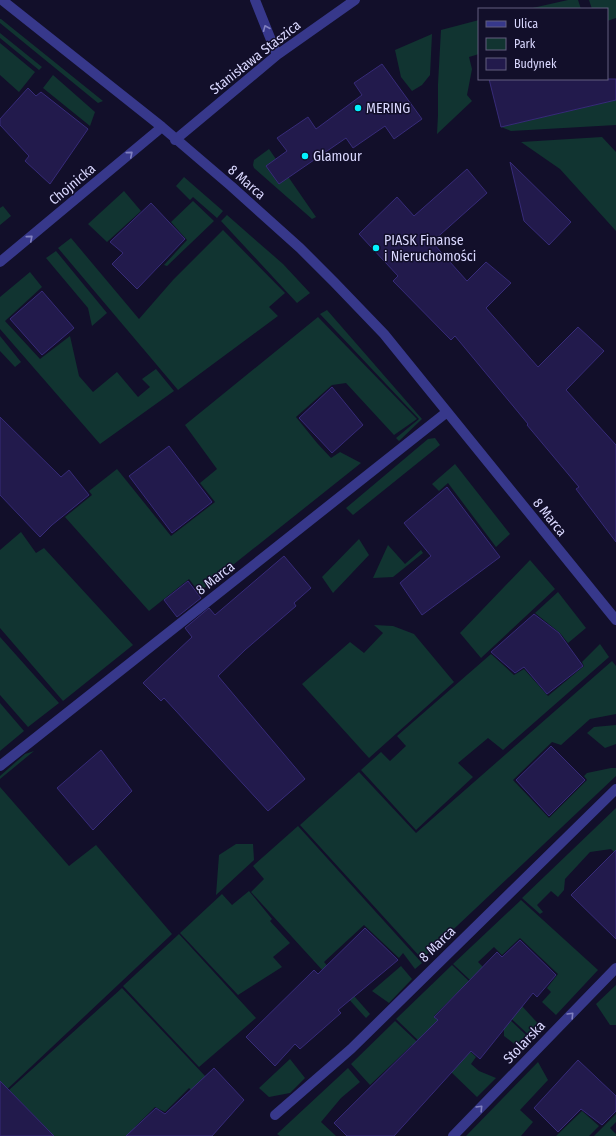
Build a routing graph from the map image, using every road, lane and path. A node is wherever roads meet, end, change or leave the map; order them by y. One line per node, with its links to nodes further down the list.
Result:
1 (2, 0): 5 (street, 8 Marca)
2 (255, 0): 4 (street, one-way to 2)
3 (355, 0): 4 (street, Stanisława Staszica)
4 (277, 55): 6 (street, Stanisława Staszica)
5 (162, 127): 6 (street, 8 Marca); 7 (street, Chojnicka, one-way to 5)
6 (175, 140): 8 (street, 8 Marca)
7 (0, 262)
8 (447, 412): 9 (street, 8 Marca); 10 (street, 8 Marca)
9 (616, 620)
10 (0, 766)
11 (616, 789): 13 (street, 8 Marca)
12 (616, 968): 14 (street, Stolarska, one-way to 12)
13 (275, 1115)
14 (453, 1136)

